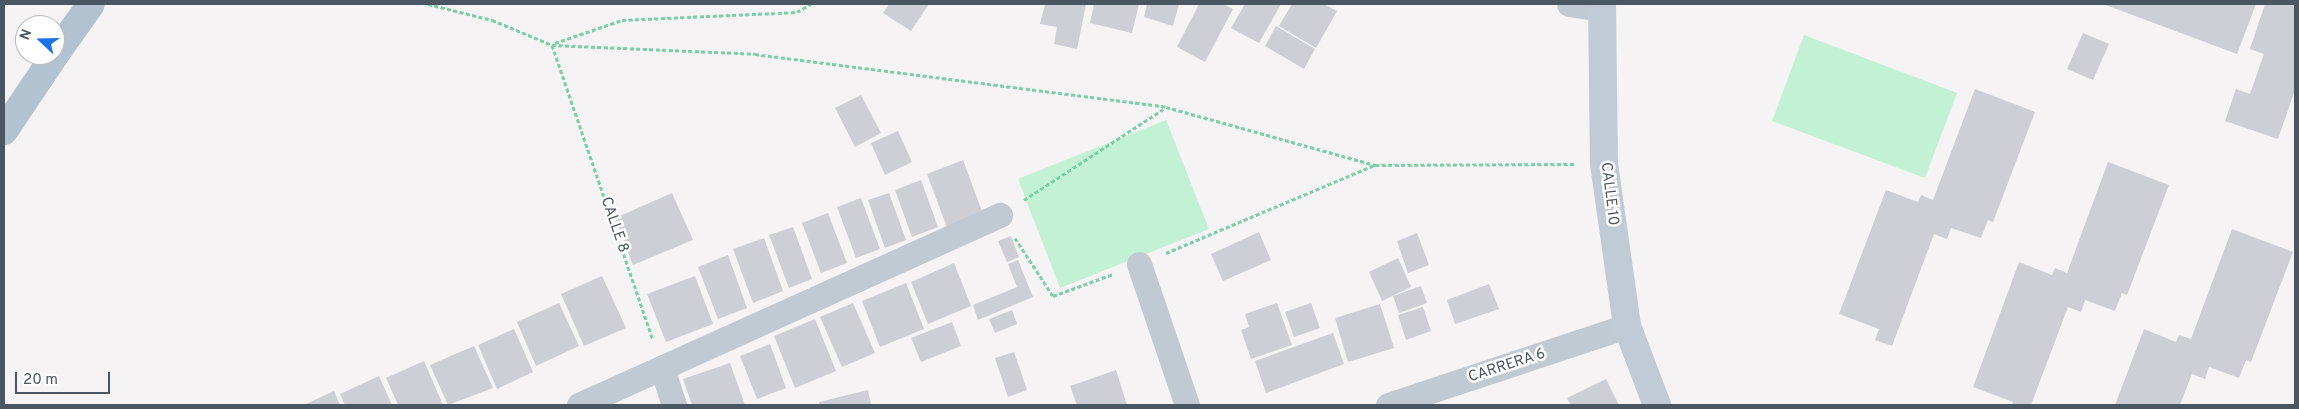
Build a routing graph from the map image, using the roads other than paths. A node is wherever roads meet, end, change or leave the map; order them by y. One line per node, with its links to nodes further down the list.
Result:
1 (91, 4): 4 (main road)
2 (1569, 4): 3 (street, CALLE 10)
3 (1602, 7): 9 (street, CALLE 10)
4 (65, 41)
5 (48, 65): 6 (main road)
6 (4, 131)
7 (1000, 215): 10 (street)
8 (1139, 264): 13 (street)
9 (1627, 326): 14 (street, CARRERA 6); 15 (street, CALLE 10)
10 (662, 368): 11 (street); 12 (street)
11 (579, 405)
12 (674, 405)
13 (1187, 405)
14 (1388, 405)
15 (1657, 405)

